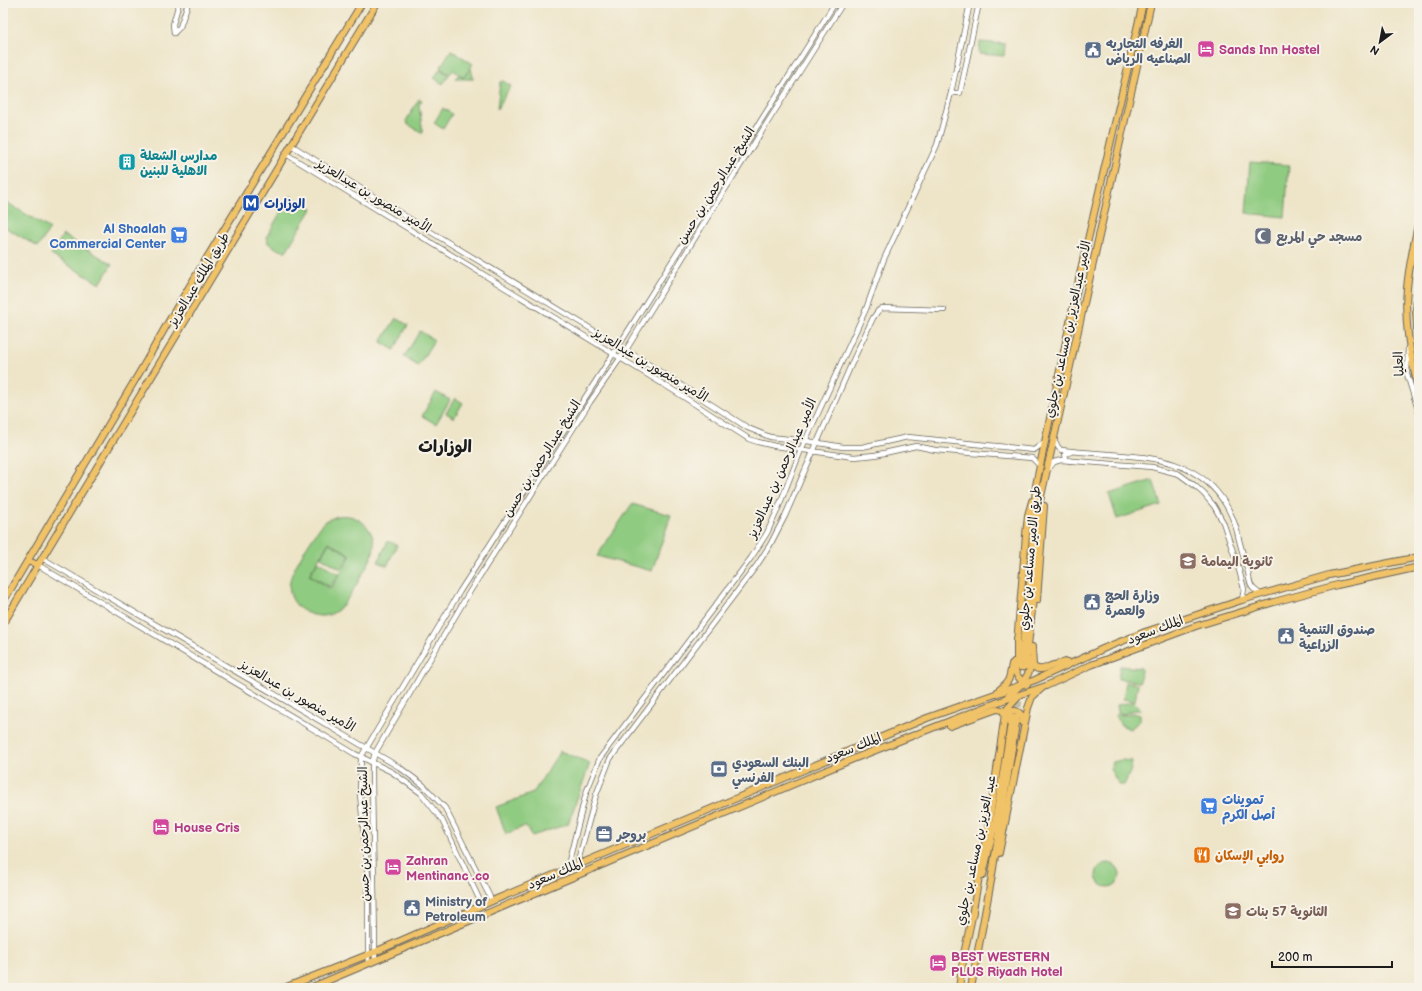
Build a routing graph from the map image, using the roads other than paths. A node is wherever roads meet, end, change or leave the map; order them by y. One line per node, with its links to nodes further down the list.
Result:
1 (179, 3): 2 (street)
2 (188, 3)
3 (362, 3): 43 (main road, طريق الملك عبدالعزيز)
4 (377, 3): 14 (main road, طريق الملك عبدالعزيز)
5 (835, 3): 11 (street, الشيخ عبدالرحمن بن حسن)
6 (843, 3): 12 (street, الشيخ عبدالرحمن بن حسن)
7 (970, 3): 13 (street, الأمير عبدالرحمن بن عبدالعزيز)
8 (979, 3): 13 (street, الأمير عبدالرحمن بن عبدالعزيز)
9 (1143, 3): 33 (main road, الأمير عبدالعزيز بن مساعد بن جلوي)
10 (1151, 3): 31 (main road, الأمير عبدالعزيز بن مساعد بن جلوي)
11 (831, 8): 12 (street); 23 (street, الشيخ عبدالرحمن بن حسن)
12 (838, 12): 24 (street, الشيخ عبدالرحمن بن حسن)
13 (951, 93): 30 (street, الأمير عبدالرحمن بن عبدالعزيز)
14 (291, 145): 15 (main road, طريق الملك عبدالعزيز); 16 (street, الأمير منصور بن عبدالعزيز)
15 (286, 154): 17 (street, الأمير منصور بن عبدالعزيز); 42 (main road, طريق الملك عبدالعزيز)
16 (310, 157): 17 (street); 23 (street, الأمير منصور بن عبدالعزيز)
17 (305, 166): 25 (street, الأمير منصور بن عبدالعزيز)
18 (1419, 221): 21 (main road)
19 (1419, 279): 22 (main road)
20 (944, 310): 32 (street, الأمير عبدالرحمن بن عبدالعزيز)
21 (1408, 336): 28 (main road); 29 (street, العليا)
22 (1418, 345): 27 (main road)
23 (618, 346): 24 (street, الأمير منصور بن عبدالعزيز); 25 (street, الشيخ عبدالرحمن بن حسن)
24 (626, 350): 26 (street, الشيخ عبدالرحمن بن حسن); 30 (street, الأمير منصور بن عبدالعزيز)
25 (613, 354): 26 (street, الأمير منصور بن عبدالعزيز); 55 (street, الشيخ عبدالرحمن بن حسن)
26 (620, 358): 34 (street, الأمير منصور بن عبدالعزيز); 57 (street, الشيخ عبدالرحمن بن حسن)
27 (1419, 362)
28 (1419, 389)
29 (1419, 413)
30 (806, 440): 32 (street, الأمير منصور بن عبدالعزيز); 34 (street, الأمير عبدالرحمن بن عبدالعزيز)
31 (1054, 440): 36 (street); 39 (main road, الأمير عبدالعزيز بن مساعد بن جلوي)
32 (817, 442): 33 (street, الأمير منصور بن عبدالعزيز); 35 (street, الأمير عبدالرحمن بن عبدالعزيز)
33 (1045, 442): 38 (main road, الأمير عبدالعزيز بن مساعد بن جلوي)
34 (802, 450): 35 (street, الأمير منصور بن عبدالعزيز); 66 (street, الأمير عبدالرحمن بن عبدالعزيز)
35 (813, 452): 38 (street, الأمير منصور بن عبدالعزيز); 67 (street, الأمير عبدالرحمن بن عبدالعزيز)
36 (1075, 452): 37 (street); 47 (street)
37 (1074, 462): 39 (street); 44 (street)
38 (1040, 466): 40 (main road, الأمير عبدالعزيز بن مساعد بن جلوي)
39 (1047, 471): 40 (main road, الأمير عبدالعزيز بن مساعد بن جلوي); 59 (main road, طريق الامير مساعد بن جلوي)
40 (1036, 485): 58 (main road)
41 (1419, 557): 48 (main road, الملك سعود)
42 (42, 558): 46 (main road, طريق الملك عبدالعزيز); 49 (street, الأمير منصور بن عبدالعزيز)
43 (27, 563): 46 (main road); 51 (main road, طريق الملك عبدالعزيز)
44 (1238, 566): 47 (street); 50 (street)
45 (1419, 567): 62 (main road, الملك سعود)
46 (37, 568): 52 (street, الأمير منصور بن عبدالعزيز); 53 (main road, طريق الملك عبدالعزيز)
47 (1247, 570): 48 (street)
48 (1261, 595): 50 (main road, الملك سعود)
49 (111, 598): 52 (street); 54 (street, الأمير منصور بن عبدالعزيز)
50 (1242, 600): 60 (main road, الملك سعود)
51 (3, 602)
52 (107, 606): 56 (street, الأمير منصور بن عبدالعزيز)
53 (3, 624)
54 (155, 624): 56 (street); 71 (street, الأمير منصور بن عبدالعزيز)
55 (438, 628): 57 (street); 71 (street, الشيخ عبدالرحمن بن حسن)
56 (150, 631): 73 (street, الأمير منصور بن عبدالعزيز)
57 (445, 632): 72 (street, الشيخ عبدالرحمن بن حسن)
58 (1017, 639): 59 (main road); 61 (main road); 63 (main road)
59 (1032, 647): 60 (main road); 61 (main road)
60 (1076, 661): 61 (main road, الملك سعود)
61 (1024, 684): 62 (main road); 63 (main road, الملك سعود); 64 (main road); 65 (main road)
62 (1046, 686): 64 (main road, الملك سعود); 70 (main road)
63 (993, 694): 77 (main road, الملك سعود)
64 (1019, 695): 65 (main road, الملك سعود); 69 (main road)
65 (1004, 700): 68 (main road, الملك سعود)
66 (627, 723): 67 (street); 75 (street, الأمير عبدالرحمن بن عبدالعزيز)
67 (633, 729): 76 (street, الأمير عبدالرحمن بن عبدالعزيز)
68 (920, 733): 69 (main road); 85 (main road, الملك سعود)
69 (1002, 743): 70 (main road); 82 (main road)
70 (1019, 747): 79 (main road)
71 (367, 749): 72 (street, الأمير منصور بن عبدالعزيز); 73 (street, الشيخ عبدالرحمن بن حسن)
72 (375, 753): 74 (street, الشيخ عبدالرحمن بن حسن); 80 (street, الأمير منصور بن عبدالعزيز)
73 (362, 757): 74 (street, الأمير منصور بن عبدالعزيز); 84 (street, الشيخ عبدالرحمن بن حسن)
74 (372, 763): 81 (street, الأمير منصور بن عبدالعزيز); 83 (street, الشيخ عبدالرحمن بن حسن)
75 (573, 847): 76 (street); 78 (street, الأمير عبدالرحمن بن عبدالعزيز)
76 (581, 849): 77 (street, الأمير عبدالرحمن بن عبدالعزيز)
77 (577, 865): 78 (main road, الملك سعود)
78 (567, 869): 80 (main road, الملك سعود)
79 (991, 881): 82 (main road, عبد العزيز بن مساعد بن جلوي); 89 (main road, عبد العزيز بن مساعد بن جلوي)
80 (492, 901): 81 (main road, الملك سعود)
81 (482, 905): 83 (main road, الملك سعود)
82 (972, 915): 88 (main road, عبد العزيز بن مساعد بن جلوي)
83 (375, 952): 84 (main road, الملك سعود); 85 (street, الشيخ عبدالرحمن بن حسن)
84 (368, 954): 85 (street, الشيخ عبدالرحمن بن حسن); 86 (main road, الملك سعود)
85 (372, 962): 87 (main road, الملك سعود)
86 (284, 988)
87 (310, 988)
88 (959, 988)
89 (971, 988)

